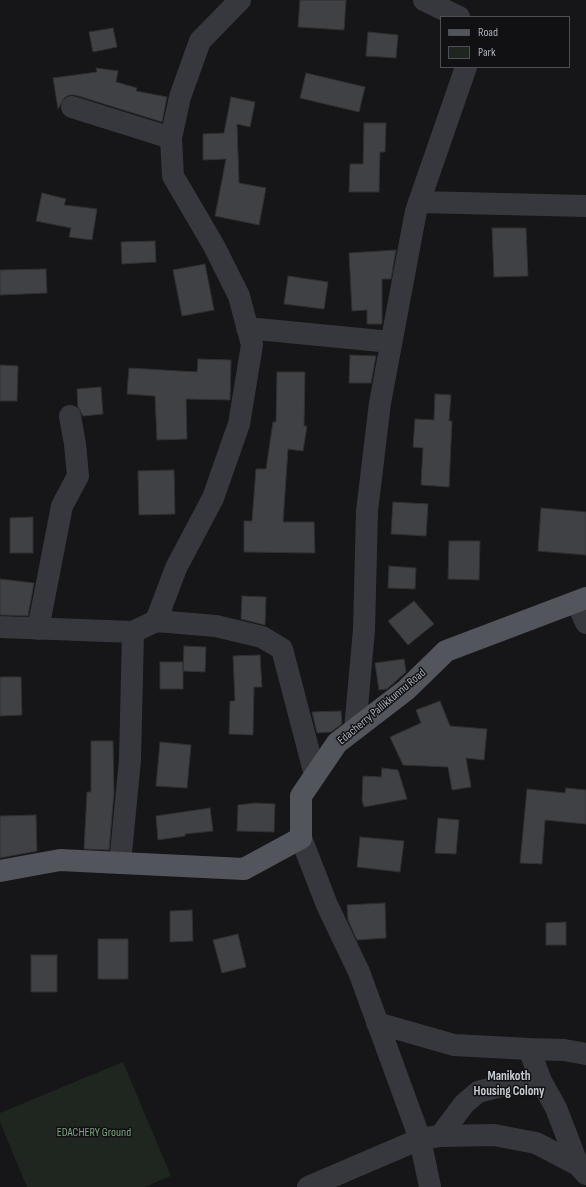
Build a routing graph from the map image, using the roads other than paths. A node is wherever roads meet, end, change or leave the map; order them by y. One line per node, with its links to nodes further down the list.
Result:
1 (240, 0): 6 (street)
2 (424, 0): 3 (street)
3 (457, 16)
4 (466, 68): 7 (street)
5 (72, 107): 6 (street)
6 (171, 138): 9 (street)
7 (419, 202): 8 (street); 10 (street)
8 (586, 206)
9 (247, 328): 10 (street); 13 (street)
10 (391, 342): 18 (street)
11 (70, 416): 16 (street)
12 (582, 600): 14 (street); 18 (main road, Edacherry Pallikkunnu Road)
13 (156, 621): 17 (street); 19 (street)
14 (586, 623)
15 (0, 626): 16 (street)
16 (38, 629): 17 (street)
17 (133, 632): 21 (street)
18 (355, 729): 19 (main road, Edacherry Pallikkunnu Road)
19 (315, 776): 20 (main road, Edacherry Pallikkunnu Road)
20 (301, 838): 21 (main road); 23 (street)
21 (120, 863): 22 (main road)
22 (0, 871)
23 (377, 1023): 24 (street); 27 (street)
24 (529, 1049): 25 (street); 26 (street)
25 (586, 1054)
26 (541, 1080): 27 (street); 28 (street)
27 (430, 1137): 28 (street); 29 (street); 30 (street)
28 (582, 1170)
29 (308, 1187)
30 (430, 1187)

